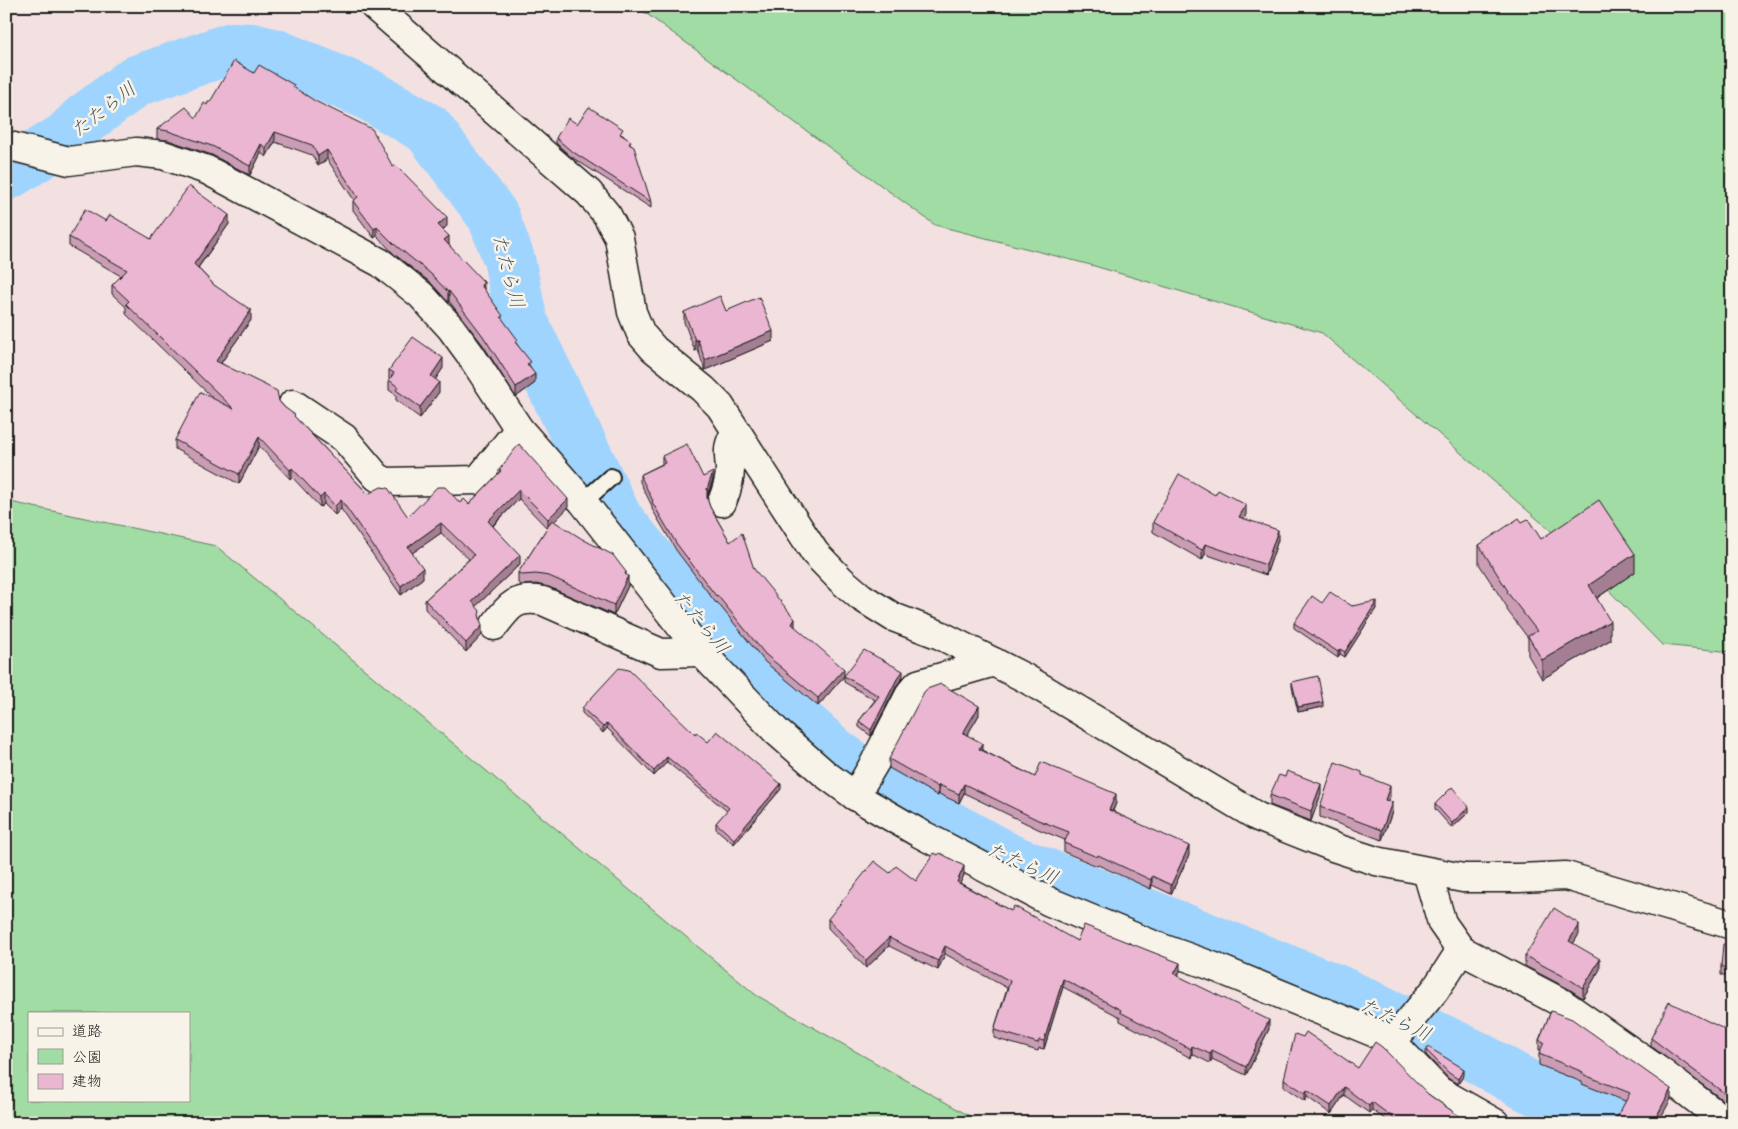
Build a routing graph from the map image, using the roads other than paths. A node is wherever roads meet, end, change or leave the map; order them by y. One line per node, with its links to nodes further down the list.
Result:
1 (374, 6): 5 (street)
2 (9, 145): 4 (street)
3 (293, 404): 4 (street)
4 (519, 429): 7 (street)
5 (736, 431): 8 (street); 11 (street)
6 (611, 478): 7 (lane)
7 (585, 499): 10 (street)
8 (722, 502)
9 (494, 626): 10 (street)
10 (702, 652): 12 (street)
11 (994, 662): 12 (street); 13 (street)
12 (857, 793): 16 (street)
13 (1427, 872): 14 (street); 15 (street)
14 (1732, 924)
15 (1461, 950): 16 (street); 18 (street)
16 (1394, 1040): 17 (street)
17 (1495, 1123)
18 (1727, 1123)

